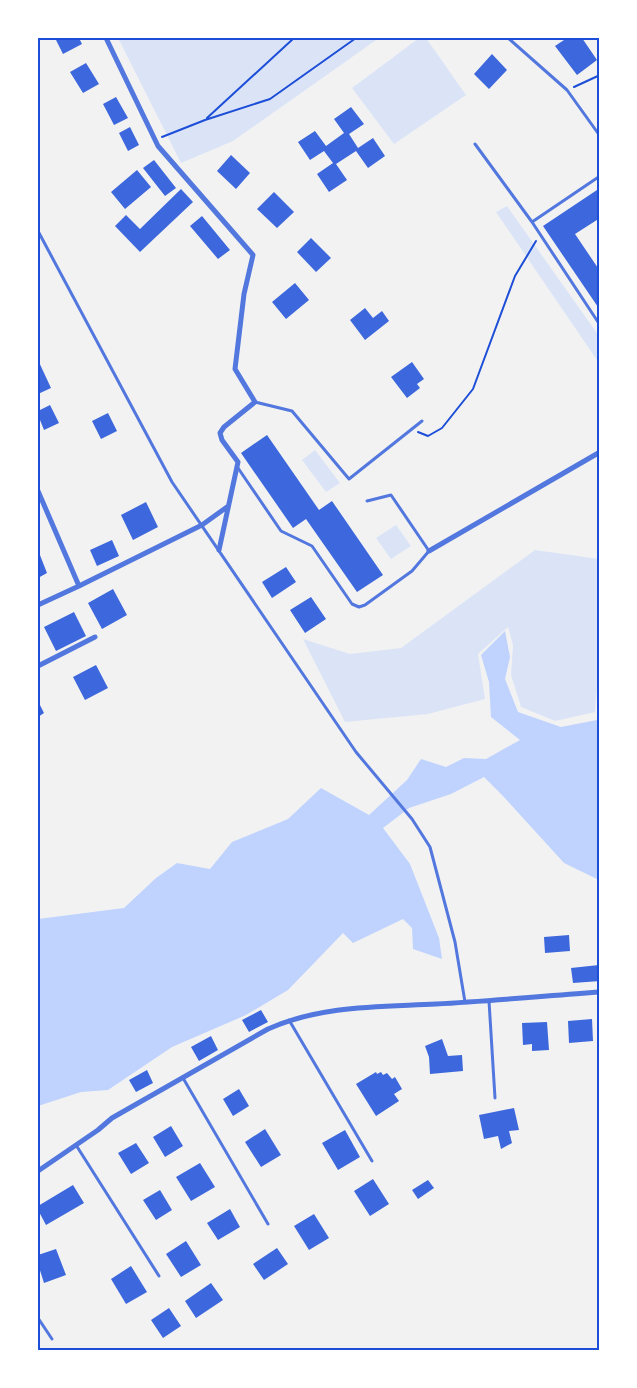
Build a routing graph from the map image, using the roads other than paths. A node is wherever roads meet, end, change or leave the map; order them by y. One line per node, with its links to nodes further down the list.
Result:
1 (106, 38): 9 (street)
2 (508, 38): 3 (lane)
3 (600, 136)
4 (476, 144): 6 (lane)
5 (600, 176): 6 (lane)
6 (532, 222): 8 (lane)
7 (38, 231): 16 (lane)
8 (600, 325)
9 (255, 402): 10 (lane); 12 (street)
10 (422, 421)
11 (600, 452): 18 (street)
12 (237, 468): 15 (street); 18 (lane)
13 (38, 491): 19 (street)
14 (367, 501): 18 (lane)
15 (227, 507): 16 (street); 17 (street)
16 (202, 525): 17 (lane); 19 (street)
17 (219, 550): 25 (lane)
18 (429, 551)
19 (79, 586): 20 (street)
20 (38, 605)
21 (95, 637): 22 (street)
22 (38, 666)
23 (600, 992): 24 (street)
24 (489, 1001): 25 (street); 28 (lane)
25 (464, 1002): 26 (street)
26 (289, 1020): 27 (street); 30 (lane)
27 (183, 1078): 29 (street); 32 (lane)
28 (495, 1098)
29 (76, 1145): 31 (street); 33 (lane)
30 (372, 1161)
31 (38, 1170)
32 (268, 1224)
33 (159, 1276)
34 (38, 1318): 35 (lane)
35 (52, 1339)

